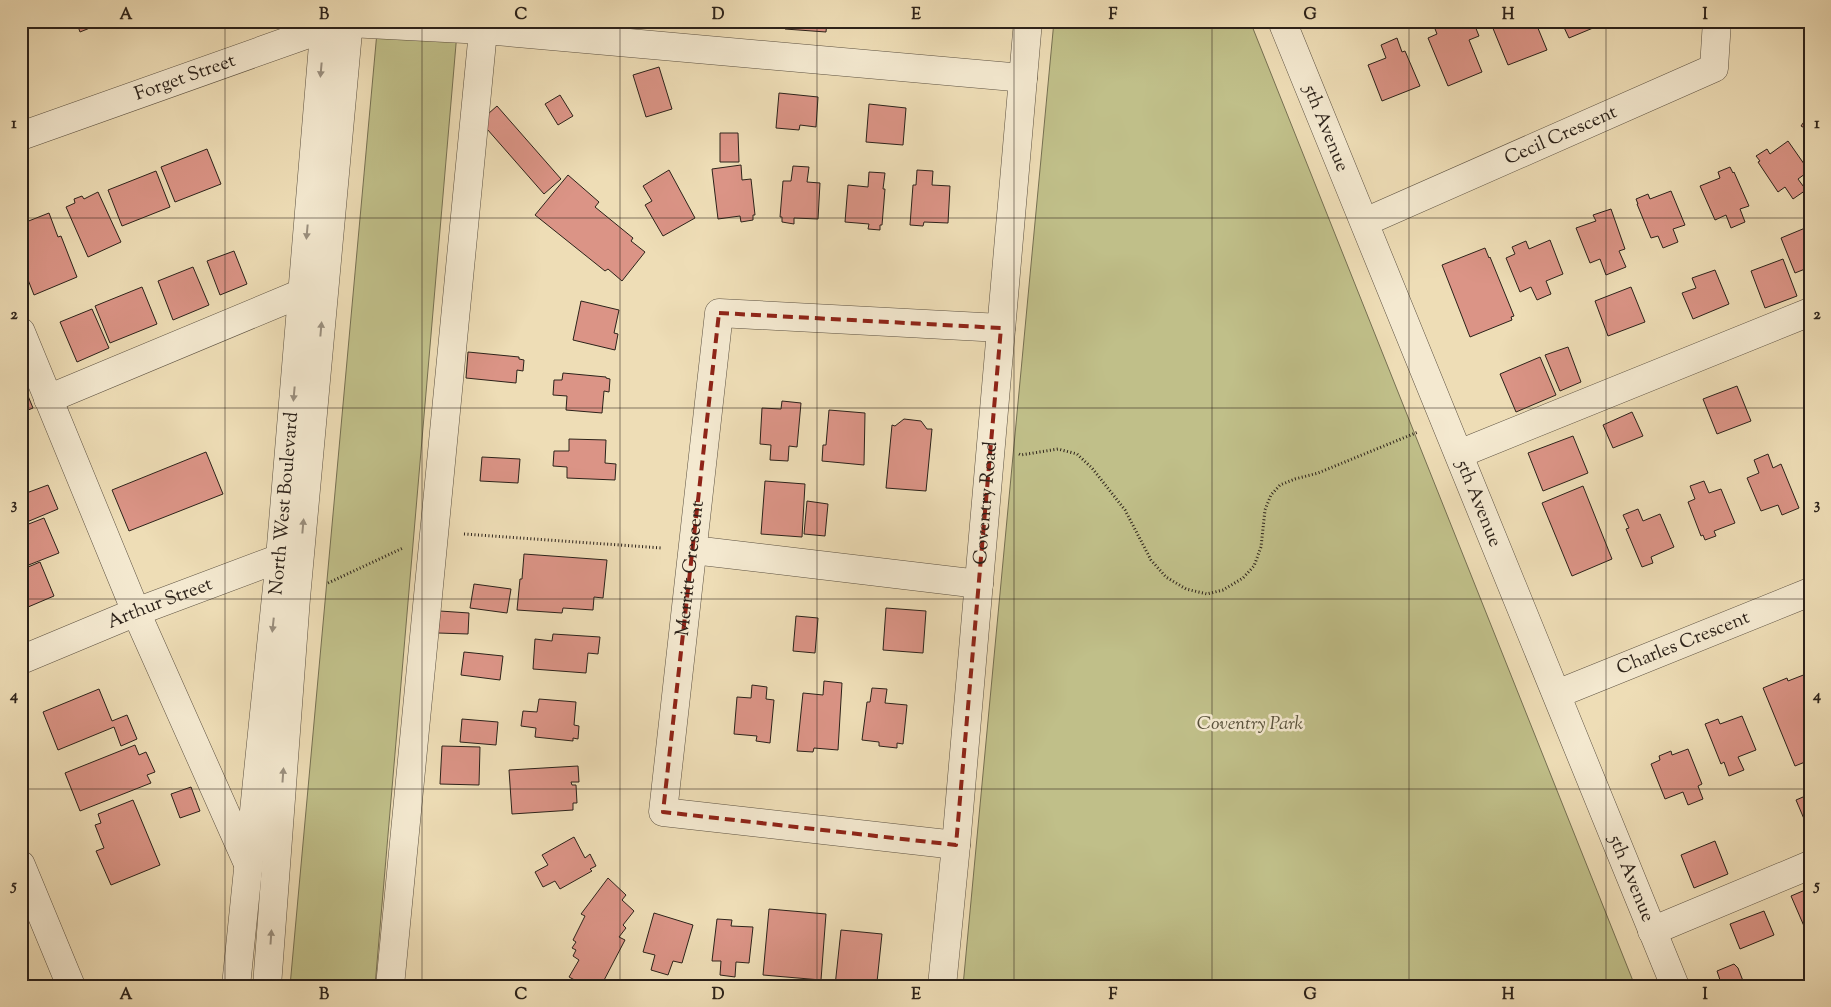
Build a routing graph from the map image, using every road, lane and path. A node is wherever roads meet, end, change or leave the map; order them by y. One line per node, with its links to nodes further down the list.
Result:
1 (1028, 21): 6 (street, Coventry Road)
2 (1282, 21): 8 (street, 5th Avenue)
3 (1717, 21): 8 (street, Cecil Crescent)
4 (337, 23): 5 (street); 7 (street, Forget Street); 9 (street, North West Boulevard, one-way to 9); 19 (street, North West Boulevard, one-way to 4)
5 (484, 25): 6 (street); 17 (street)
6 (1022, 78): 11 (street, Coventry Road)
7 (21, 136)
8 (1365, 222): 14 (street, 5th Avenue)
9 (302, 294): 13 (street); 19 (street, North West Boulevard, one-way to 19)
10 (1810, 312): 16 (street)
11 (1001, 328): 15 (street, Coventry Road); 18 (street, Merritt Crescent)
12 (21, 332): 13 (street)
13 (48, 399): 23 (street)
14 (1443, 413): 15 (path); 16 (street, 5th Avenue)
15 (992, 435): 20 (street, Coventry Road)
16 (1459, 454): 25 (street, 5th Avenue)
17 (435, 532): 18 (path); 22 (path); 34 (street)
18 (693, 550): 20 (street); 26 (street, Merritt Crescent)
19 (290, 556): 22 (street, North West Boulevard); 23 (street, Arthur Street); 29 (street, North West Boulevard, one-way to 29)
20 (979, 584): 26 (street, Coventry Road)
21 (1810, 592): 25 (street, Charles Crescent)
22 (296, 598): 33 (street, North West Boulevard, one-way to 22)
23 (136, 612): 24 (street, Arthur Street); 29 (street)
24 (21, 660)
25 (1557, 694): 30 (street, 5th Avenue)
26 (956, 845): 35 (street, Coventry Road)
27 (1810, 864): 30 (street)
28 (21, 865): 31 (street)
29 (250, 867): 32 (street, North West Boulevard)
30 (1652, 931): 36 (street, 5th Avenue)
31 (71, 986)
32 (236, 986)
33 (268, 986)
34 (390, 986)
35 (942, 986)
36 (1675, 986)

